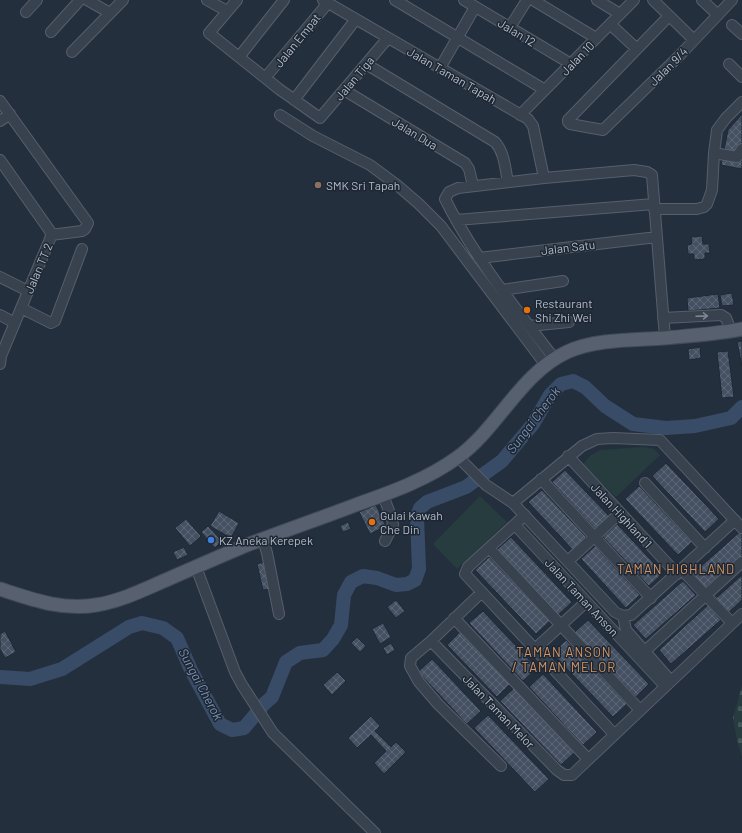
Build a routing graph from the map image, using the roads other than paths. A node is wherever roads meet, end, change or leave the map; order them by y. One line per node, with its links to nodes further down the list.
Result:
1 (37, 0): 20 (street)
2 (80, 0): 29 (street)
3 (87, 0): 21 (street)
4 (123, 0): 21 (street)
5 (207, 0): 19 (street)
6 (237, 0): 19 (street)
7 (284, 0): 37 (street)
8 (395, 0): 31 (street)
9 (464, 0): 18 (street, Jalan 12)
10 (527, 0): 28 (street)
11 (532, 0): 33 (street)
12 (597, 0): 22 (street)
13 (634, 0): 22 (street, Jalan 10)
14 (653, 0): 24 (street)
15 (702, 0): 23 (street)
16 (732, 0): 23 (street, Jalan 9/4)
17 (325, 1): 25 (street, Jalan Taman Tapah); 43 (street, Jalan Empat)
18 (475, 7): 28 (street, Jalan 12); 31 (street)
19 (227, 11): 37 (street)
20 (26, 12)
21 (110, 13): 36 (street)
22 (620, 14): 26 (street, Jalan 10)
23 (718, 15): 34 (street, Jalan 9/4)
24 (669, 16): 34 (street); 35 (street)
25 (356, 19): 32 (street, Jalan Taman Tapah); 46 (street)
26 (610, 24): 33 (street, Jalan 10); 35 (street)
27 (732, 25): 30 (street)
28 (510, 27): 39 (street, Jalan 12)
29 (51, 32)
30 (742, 34)
31 (457, 37): 41 (street); 45 (street)
32 (388, 38): 38 (street, Jalan Tiga); 41 (street, Jalan Taman Tapah)
33 (596, 38): 39 (street, Jalan 10)
34 (694, 40): 35 (street, Jalan 9/4)
35 (637, 49)
36 (72, 52)
37 (239, 57): 43 (street)
38 (366, 64): 44 (street, Jalan Tiga); 57 (street)
39 (571, 64): 45 (street, Jalan 10)
40 (729, 64): 42 (street)
41 (440, 68): 51 (street, Jalan Taman Tapah)
42 (742, 77)
43 (265, 78): 46 (street)
44 (344, 90): 46 (street, Jalan Tiga); 58 (street, Jalan Dua)
45 (545, 90): 51 (street, Jalan 10)
46 (294, 100)
47 (0, 101): 49 (street)
48 (742, 102): 53 (street)
49 (10, 114): 52 (street); 61 (street)
50 (280, 115): 78 (street)
51 (520, 115): 56 (street, Jalan Taman Tapah)
52 (0, 121)
53 (714, 153): 54 (street); 59 (street)
54 (740, 155)
55 (0, 160): 61 (street, Jalan TT 2)
56 (544, 178): 57 (street); 59 (street)
57 (508, 182): 58 (street)
58 (474, 186): 60 (street)
59 (654, 207): 60 (street); 62 (street)
60 (456, 220): 64 (street)
61 (51, 235): 68 (street, Jalan TT 2)
62 (657, 237): 64 (street, Jalan Satu); 71 (street)
63 (82, 249): 69 (street)
64 (479, 258): 67 (street)
65 (0, 277): 68 (street)
66 (563, 281): 67 (street)
67 (502, 290): 74 (street)
68 (28, 291): 69 (street, Jalan TT 2)
69 (21, 308): 73 (street, Jalan TT 2)
70 (0, 315): 73 (street)
71 (663, 318): 75 (street, one-way to 75); 76 (street)
72 (569, 322): 74 (street)
73 (15, 323): 77 (street, Jalan TT 2)
74 (529, 326): 78 (street)
75 (737, 330): 76 (main road)
76 (665, 338): 78 (main road)
77 (0, 358)
78 (550, 361): 80 (main road)
79 (568, 456): 81 (street); 85 (street, Jalan Highland 1); 87 (street)
80 (458, 457): 83 (main road); 84 (street)
81 (541, 479): 84 (street); 89 (street)
82 (645, 483): 93 (street)
83 (383, 495): 90 (main road); 91 (street)
84 (513, 503): 86 (street)
85 (620, 513): 89 (street); 97 (street, Jalan Highland 1)
86 (525, 515): 88 (street); 94 (street)
87 (738, 524): 93 (street)
88 (515, 525): 92 (street); 102 (street, Jalan Taman Anson)
89 (595, 537): 94 (street); 101 (street)
90 (262, 540): 96 (main road); 103 (street)
91 (385, 541)
92 (489, 548): 99 (street); 108 (street)
93 (705, 548): 97 (street)
94 (568, 561): 105 (street)
95 (742, 562): 100 (street)
96 (196, 567): 98 (main road); 117 (street)
97 (679, 572): 100 (street, Jalan Highland 1); 101 (street)
98 (0, 588)
99 (482, 592): 106 (street); 110 (street)
100 (706, 596): 107 (street, Jalan Highland 1); 111 (street)
101 (651, 598): 105 (street)
102 (586, 602): 108 (street); 112 (street, Jalan Taman Anson)
103 (279, 614)
104 (742, 614): 107 (street)
105 (623, 616): 111 (street)
106 (454, 618): 109 (street); 115 (street)
107 (732, 623): 112 (street)
108 (561, 626): 110 (street); 113 (street)
109 (431, 640): 115 (street, Jalan Taman Melor); 116 (street)
110 (535, 649): 114 (street)
111 (645, 652): 112 (street)
112 (668, 684): 113 (street)
113 (640, 710): 114 (street)
114 (614, 734): 115 (street)
115 (588, 760)
116 (501, 766)
117 (375, 833)

